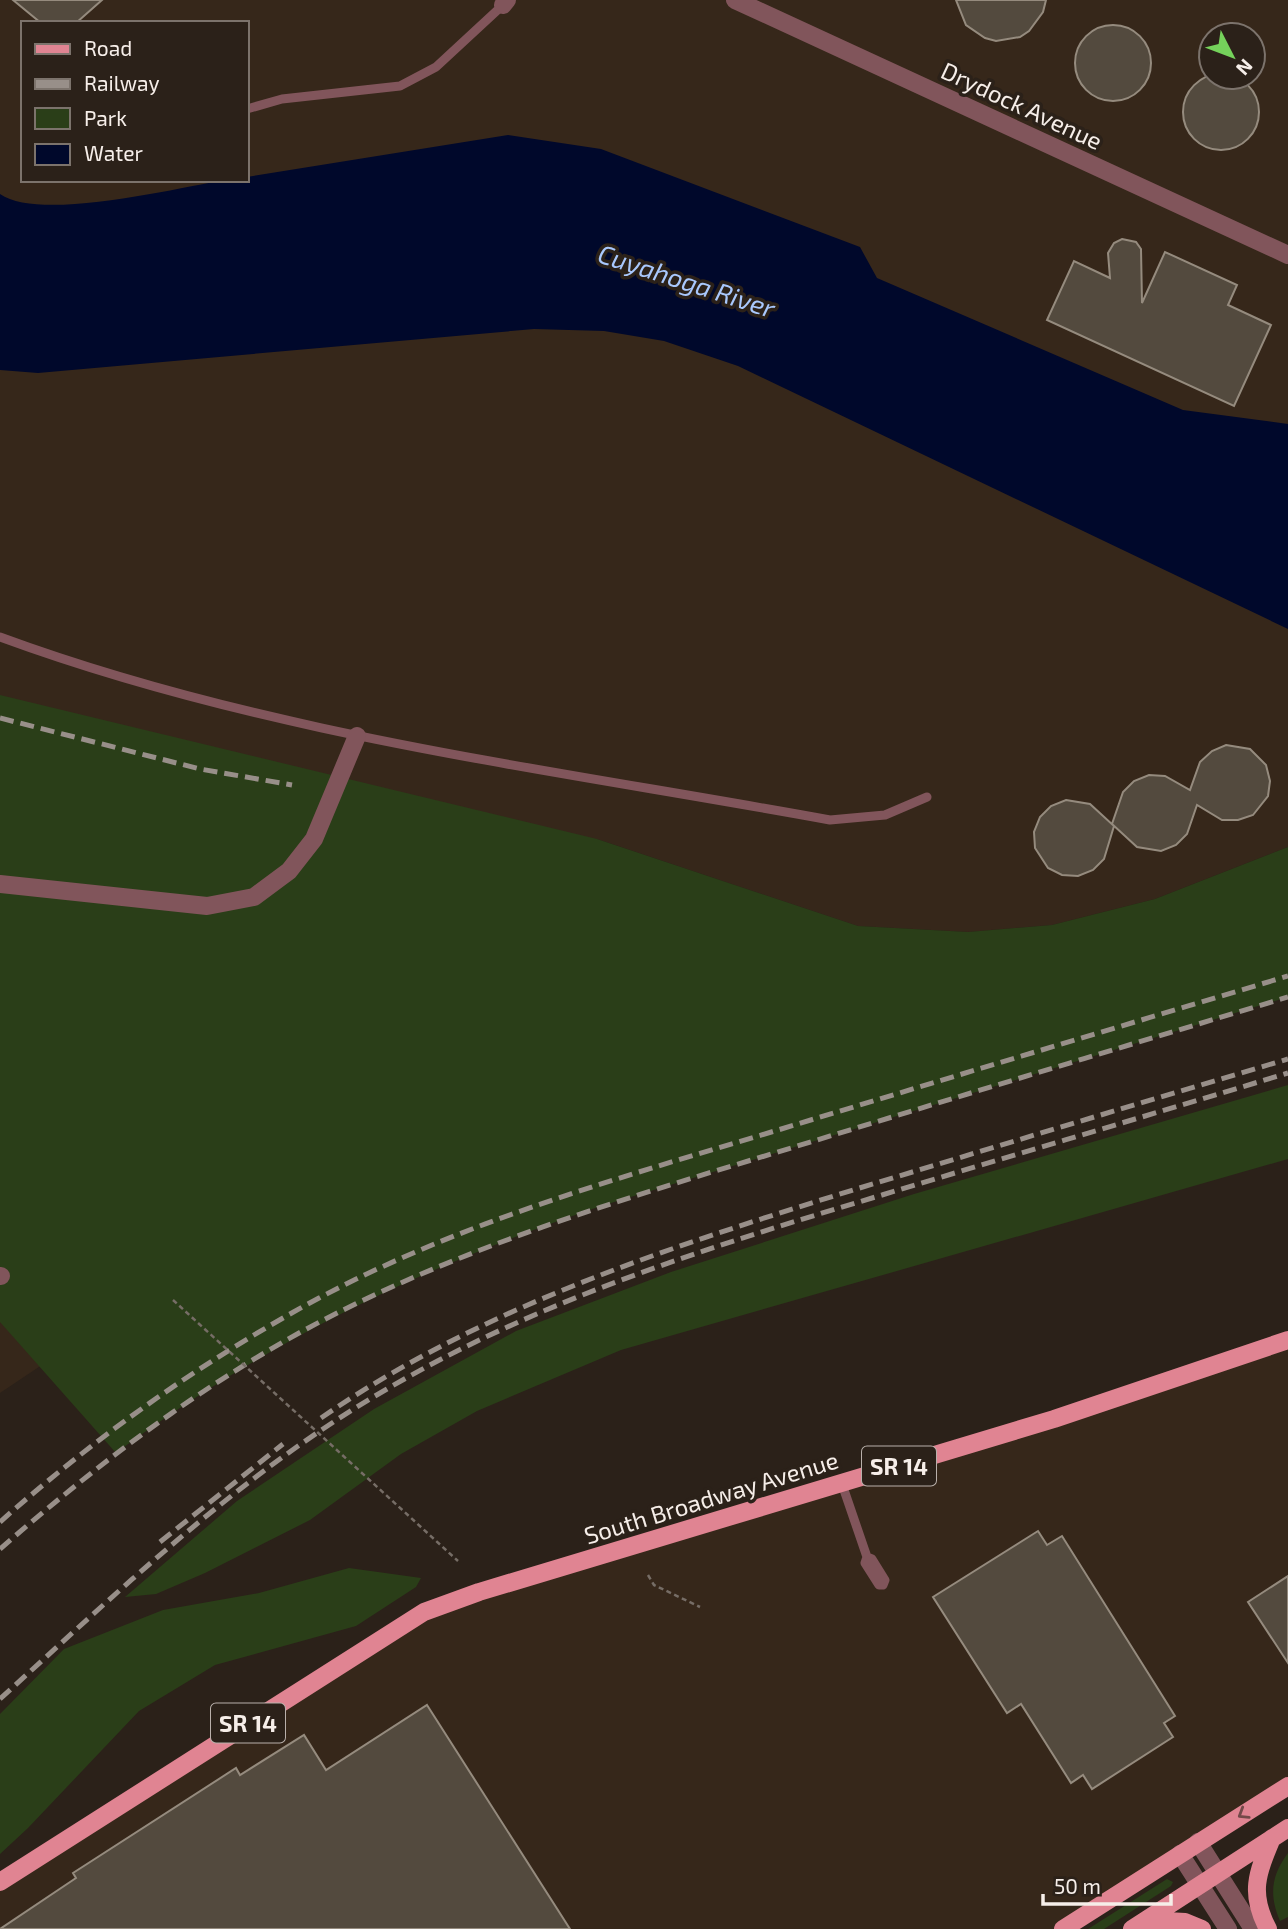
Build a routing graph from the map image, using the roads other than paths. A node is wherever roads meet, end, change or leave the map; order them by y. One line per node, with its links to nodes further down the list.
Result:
1 (735, 0): 4 (street, Drydock Avenue)
2 (505, 2): 3 (lane)
3 (248, 109)
4 (1288, 255)
5 (0, 637): 6 (lane)
6 (357, 736): 7 (lane); 8 (street)
7 (927, 797)
8 (0, 884)
9 (1288, 1340): 10 (main road, South Broadway Avenue / SR 14)
10 (842, 1484): 11 (lane); 18 (main road, South Broadway Avenue / SR 14)
11 (867, 1557)
12 (1288, 1786): 15 (main road, one-way to 15)
13 (1288, 1828): 14 (main road)
14 (1272, 1838): 17 (main road); 25 (main road)
15 (1198, 1842): 16 (main road); 17 (street)
16 (1180, 1854): 19 (street); 21 (main road)
17 (1218, 1874): 19 (main road); 24 (street)
18 (0, 1882)
19 (1200, 1885): 20 (main road); 23 (street)
20 (1139, 1924): 22 (main road)
21 (1063, 1929)
22 (1202, 1929)
23 (1228, 1929)
24 (1253, 1929)
25 (1268, 1929)

